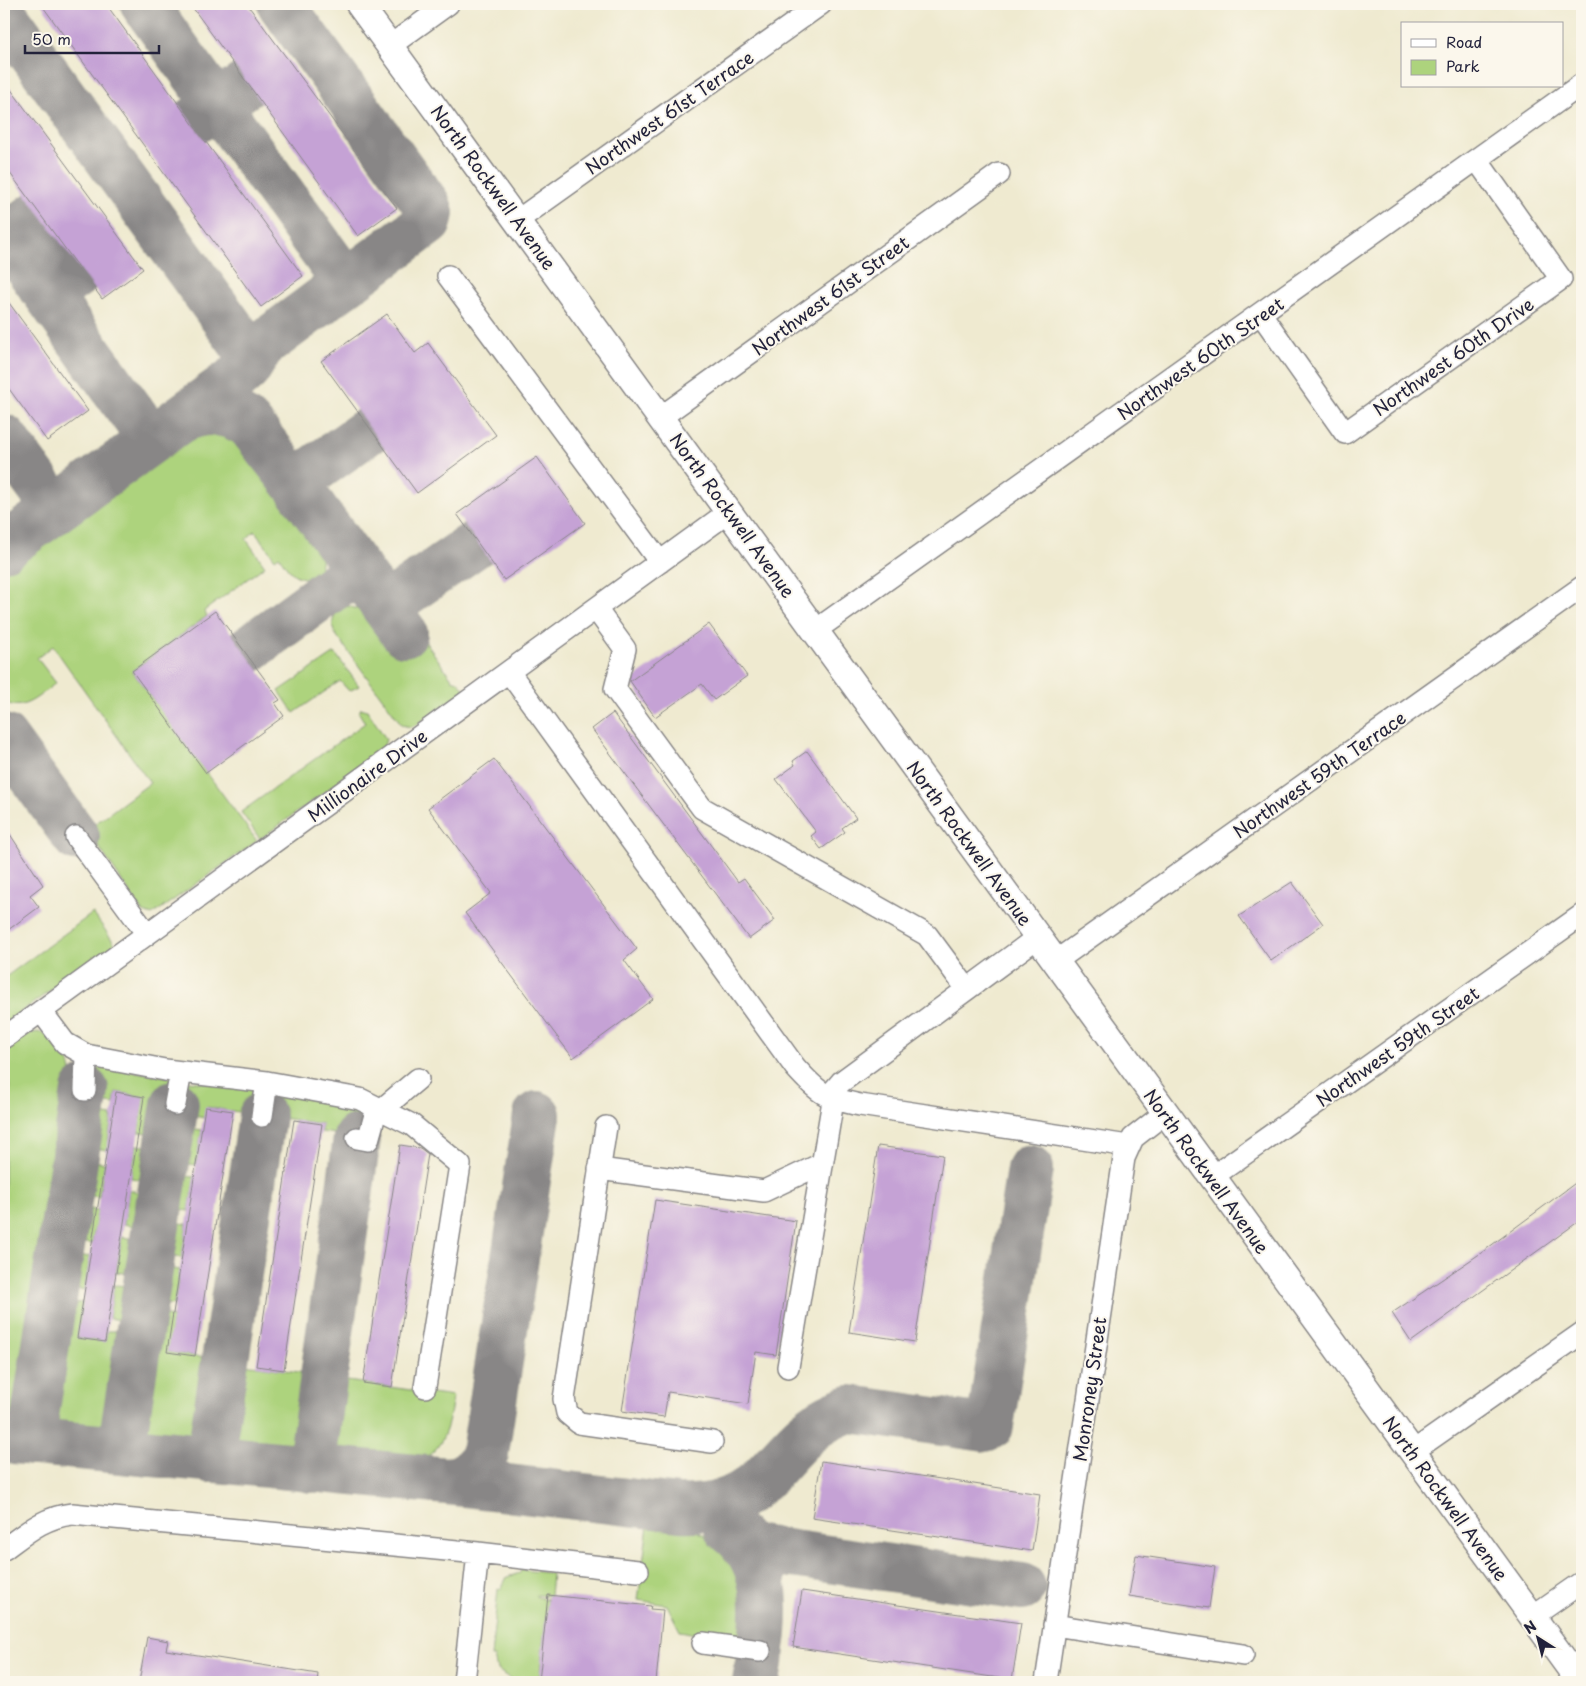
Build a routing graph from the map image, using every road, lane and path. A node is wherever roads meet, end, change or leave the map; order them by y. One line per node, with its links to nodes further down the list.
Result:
1 (360, 4): 4 (main road, North Rockwell Avenue)
2 (448, 4): 4 (street)
3 (821, 4): 8 (street, Northwest 61st Terrace)
4 (391, 45): 8 (main road, North Rockwell Avenue)
5 (1582, 84): 6 (street, Northwest 60th Street)
6 (1476, 160): 10 (street, Northwest 60th Street); 10 (street, Northwest 60th Drive)
7 (999, 174): 11 (street, Northwest 61st Street)
8 (518, 220): 11 (main road, North Rockwell Avenue)
9 (448, 276): 13 (street)
10 (1261, 314): 16 (street, Northwest 60th Street)
11 (661, 417): 12 (main road, North Rockwell Avenue)
12 (730, 511): 13 (street, Millionaire Drive); 16 (main road, North Rockwell Avenue)
13 (660, 562): 15 (street, Millionaire Drive)
14 (1582, 587): 22 (street, Northwest 59th Terrace)
15 (596, 609): 17 (street, Millionaire Drive); 23 (street)
16 (816, 630): 21 (main road, North Rockwell Avenue)
17 (509, 672): 20 (street, Millionaire Drive); 31 (street)
18 (76, 837): 20 (street)
19 (1582, 915): 41 (street, Northwest 59th Street)
20 (147, 934): 24 (street, Millionaire Drive)
21 (1038, 936): 22 (main road, North Rockwell Avenue); 23 (street)
22 (1056, 962): 34 (main road, North Rockwell Avenue)
23 (967, 989): 31 (street)
24 (41, 1011): 25 (street, Millionaire Drive); 26 (street)
25 (4, 1038)
26 (86, 1055): 27 (street); 30 (street)
27 (181, 1072): 29 (street); 32 (street)
28 (418, 1079): 33 (street)
29 (267, 1082): 33 (street); 35 (street)
30 (85, 1090)
31 (832, 1099): 38 (street); 39 (street)
32 (175, 1104)
33 (381, 1110): 37 (street); 44 (street)
34 (1165, 1113): 38 (street, Monroney Street); 41 (main road, North Rockwell Avenue)
35 (262, 1116)
36 (606, 1127): 40 (street)
37 (357, 1138)
38 (1128, 1146): 52 (street, Monroney Street)
39 (821, 1164): 40 (street); 43 (street)
40 (599, 1168): 45 (street)
41 (1212, 1177): 46 (main road, North Rockwell Avenue)
42 (1582, 1333): 46 (street)
43 (788, 1367)
44 (425, 1387)
45 (712, 1442)
46 (1412, 1452): 51 (main road, North Rockwell Avenue)
47 (4, 1549): 48 (street)
48 (478, 1553): 49 (street); 56 (street)
49 (638, 1571)
50 (1582, 1582): 51 (street)
51 (1533, 1616): 58 (main road, North Rockwell Avenue)
52 (1054, 1626): 55 (street); 57 (street, Monroney Street)
53 (703, 1643): 54 (street)
54 (760, 1651)
55 (1242, 1655)
56 (464, 1682)
57 (1046, 1682)
58 (1580, 1682)

